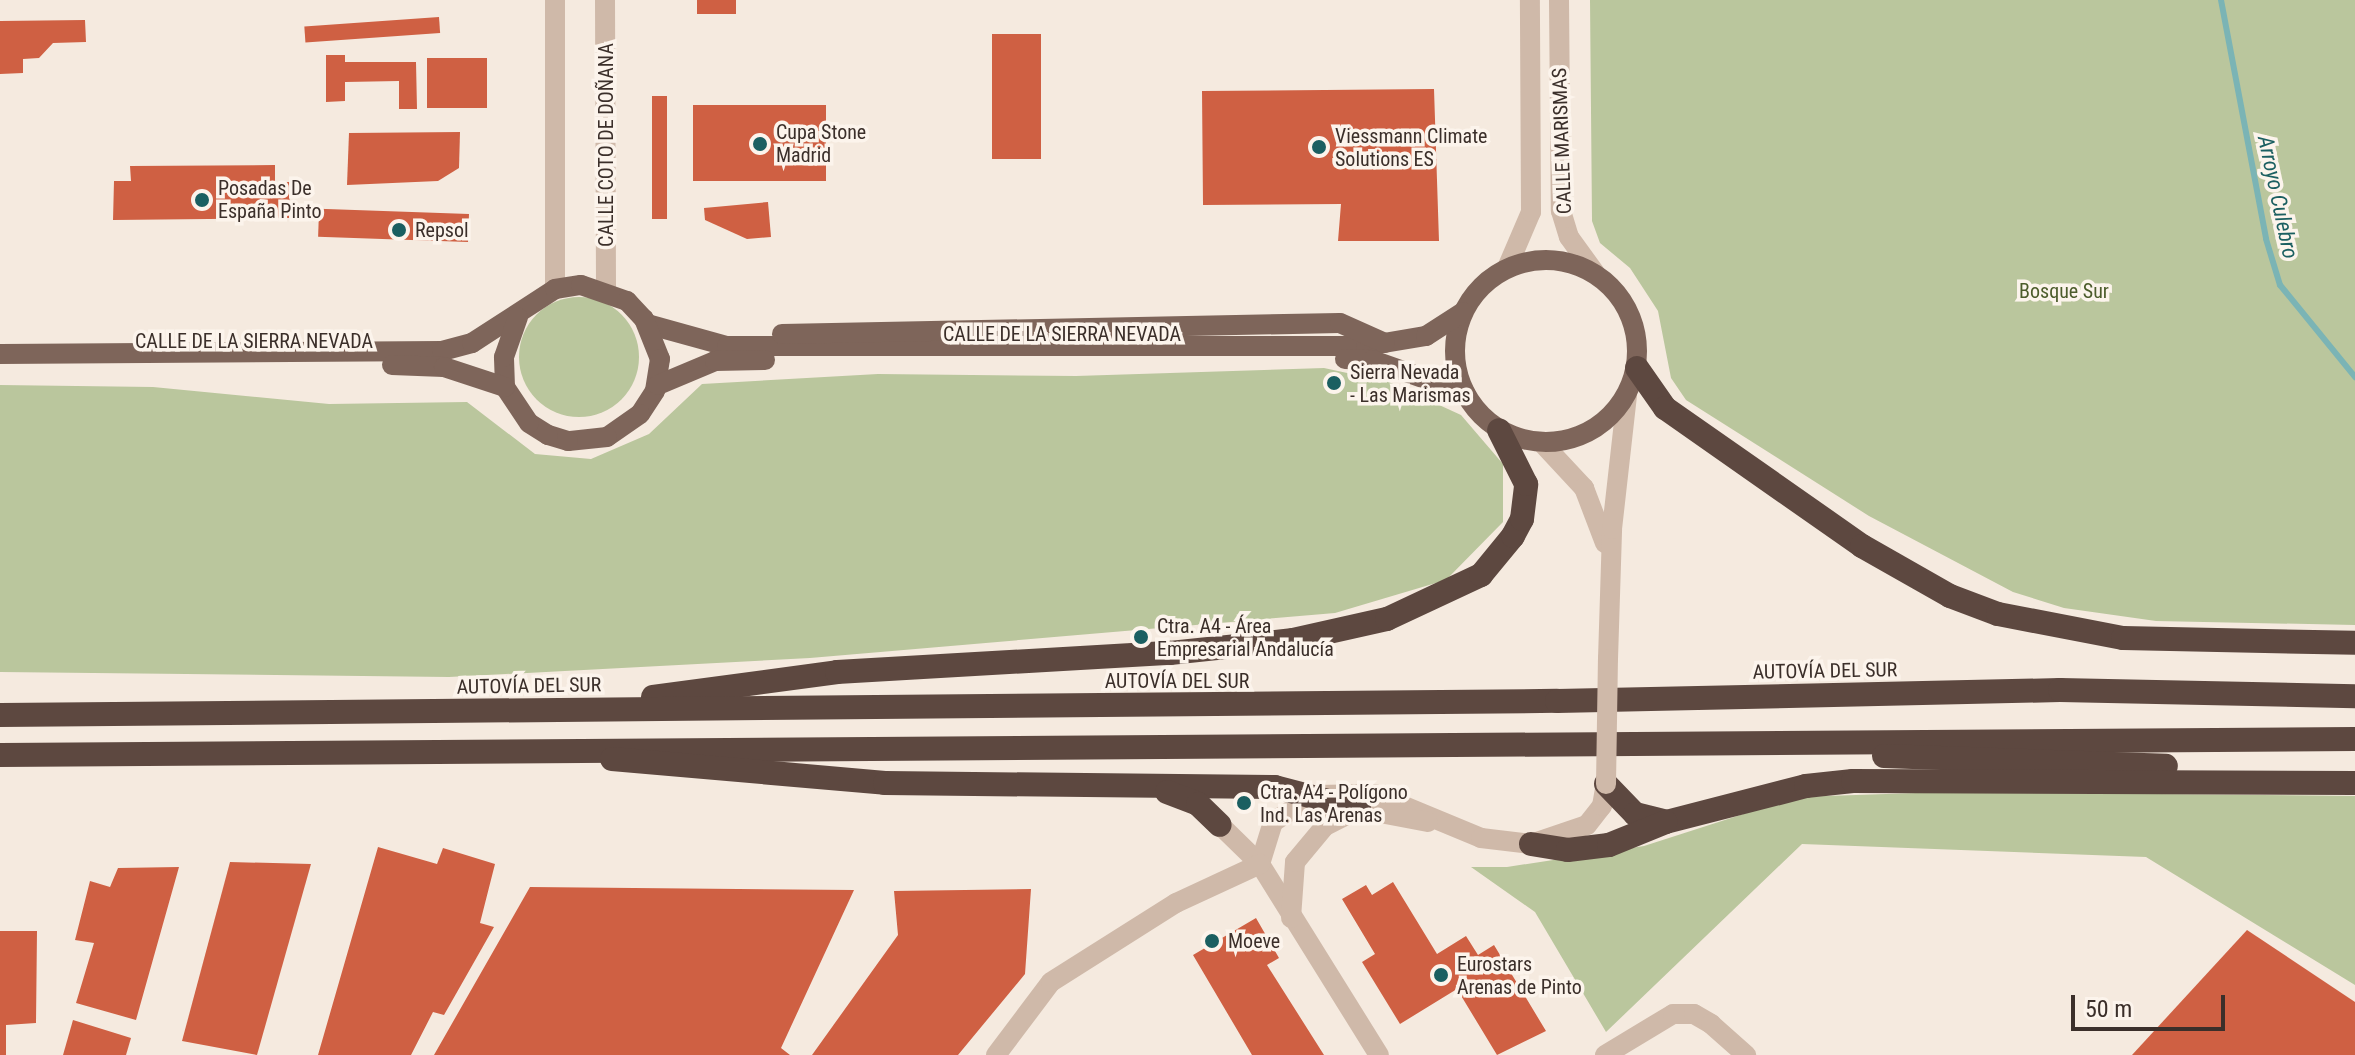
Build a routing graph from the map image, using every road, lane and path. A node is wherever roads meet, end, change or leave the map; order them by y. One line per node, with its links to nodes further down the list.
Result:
1 (555, 0): 7 (street)
2 (605, 0): 8 (street, CALLE COTO DE DOÑANA)
3 (1530, 0): 5 (street, CALLE MARISMAS)
4 (1559, 0): 6 (street, CALLE MARISMAS)
5 (1507, 268): 6 (main road); 9 (main road)
6 (1595, 273): 14 (main road)
7 (555, 289): 8 (main road); 10 (main road)
8 (606, 290): 11 (main road)
9 (1463, 312): 11 (main road); 17 (main road)
10 (518, 317): 12 (main road); 16 (main road)
11 (647, 324): 15 (main road)
12 (0, 354)
13 (0, 366): 16 (main road, CALLE DE LA SIERRA NEVADA)
14 (1637, 368): 18 (main road); 22 (highway)
15 (658, 385): 16 (main road); 17 (main road, CALLE DE LA SIERRA NEVADA)
16 (505, 387)
17 (1465, 393): 19 (main road)
18 (1627, 395): 20 (main road); 21 (street)
19 (1499, 430): 20 (main road); 24 (highway)
20 (1542, 443): 21 (street)
21 (1609, 570): 31 (street, bridge)
22 (2355, 643)
23 (2348, 695): 24 (highway, AUTOVÍA DEL SUR)
24 (580, 710): 25 (highway, AUTOVÍA DEL SUR)
25 (0, 715)
26 (2355, 739): 27 (highway)
27 (1806, 741): 28 (highway); 30 (highway)
28 (575, 748): 29 (highway); 32 (highway)
29 (0, 755)
30 (2350, 783): 35 (highway)
31 (1606, 784): 35 (highway); 38 (street)
32 (1145, 787): 33 (highway); 36 (highway)
33 (1315, 795): 34 (highway); 37 (street); 40 (street)
34 (1359, 809): 37 (street); 39 (street)
35 (1666, 822): 38 (highway)
36 (1220, 825): 40 (street)
37 (1451, 828): 38 (street)
38 (1531, 844)
39 (1295, 862): 40 (street); 41 (street)
40 (1260, 864): 41 (street); 42 (street)
41 (1291, 918): 43 (street)
42 (996, 1055)
43 (1379, 1055)
44 (1605, 1055): 45 (street)
45 (1746, 1055)

